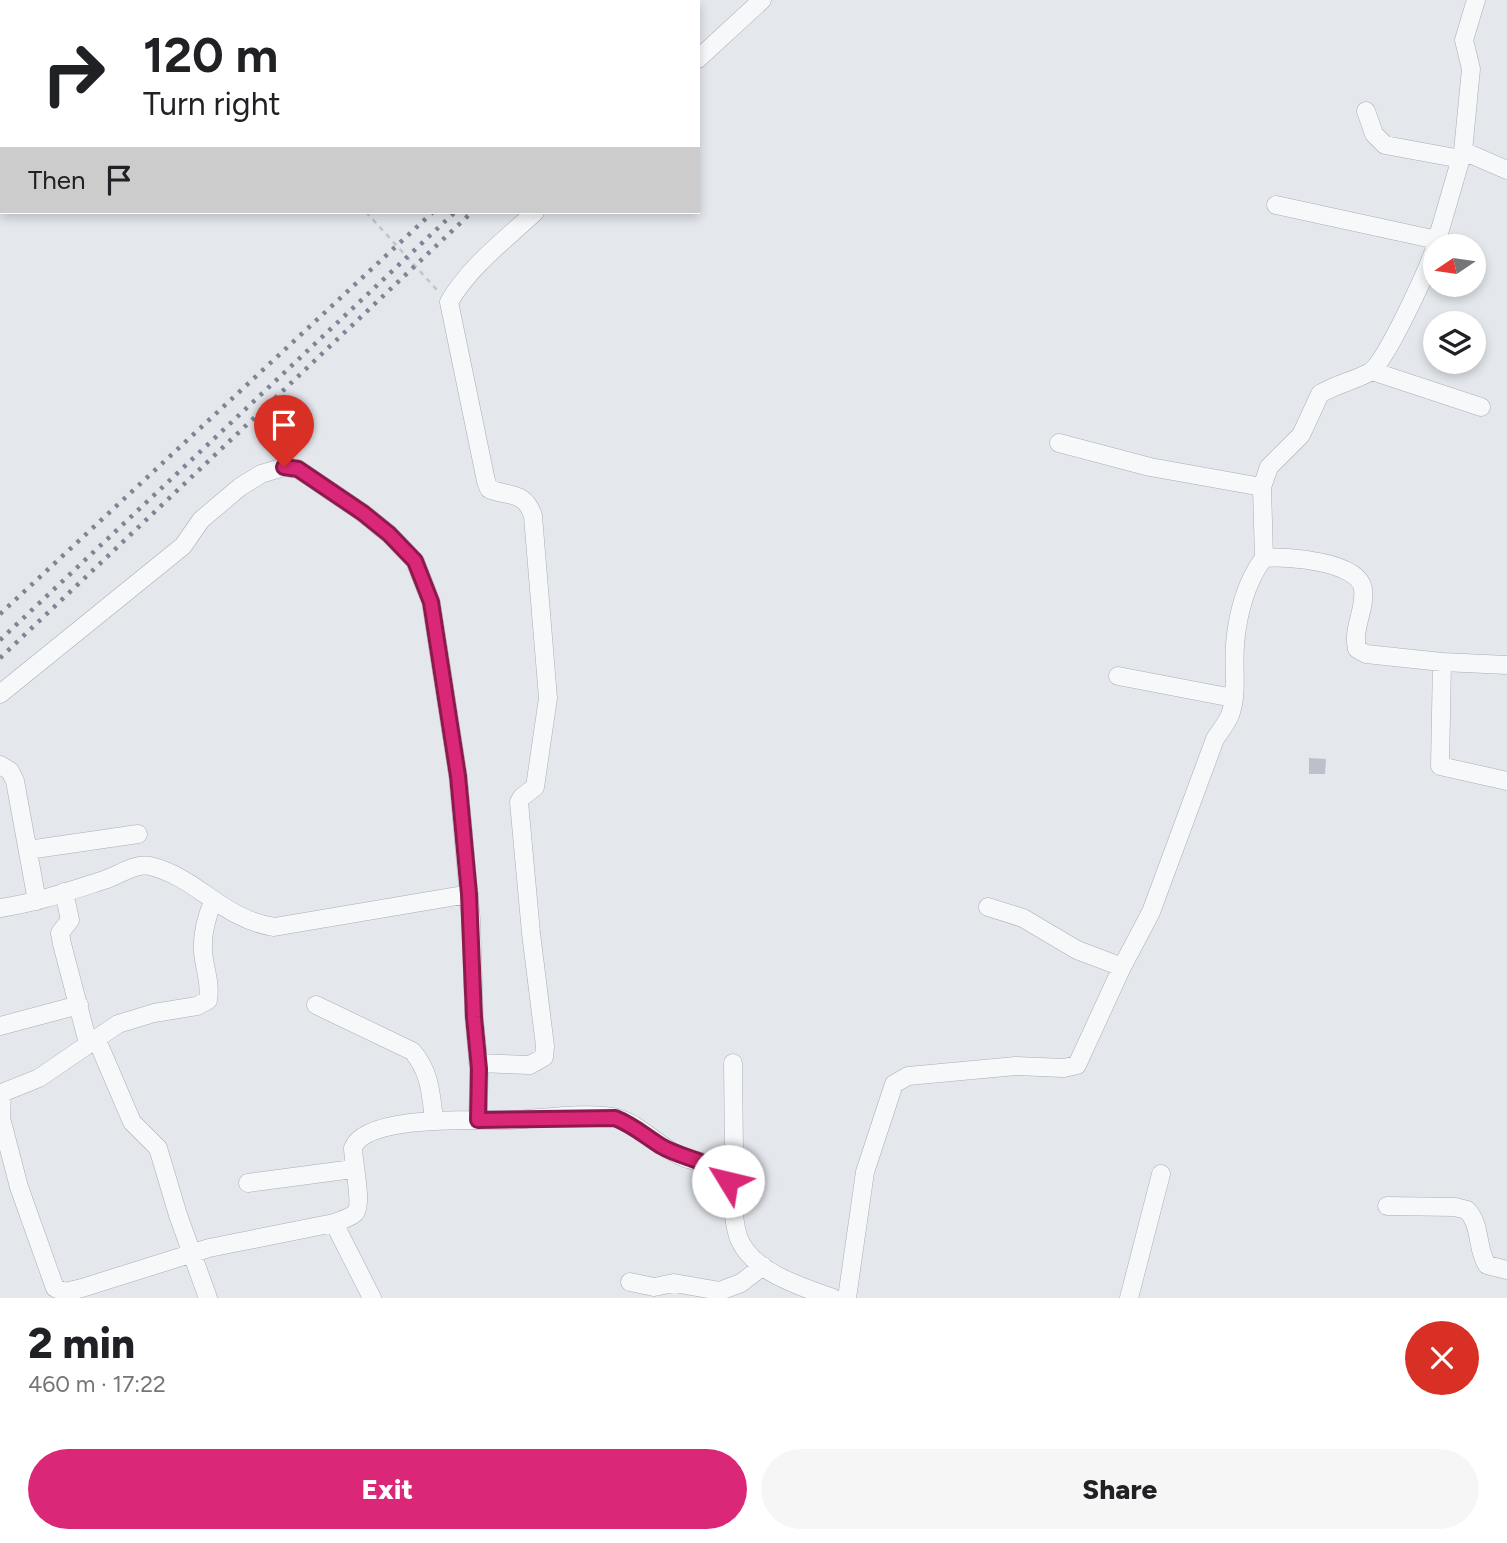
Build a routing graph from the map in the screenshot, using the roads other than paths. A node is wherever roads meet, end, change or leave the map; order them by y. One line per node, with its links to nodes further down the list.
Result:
1 (762, 0): 3 (street)
2 (1476, 0): 5 (street)
3 (700, 57)
4 (1366, 110): 5 (street)
5 (1462, 155): 6 (street); 9 (street)
6 (1507, 170)
7 (1276, 205): 10 (street)
8 (533, 214): 37 (street)
9 (1439, 234)
10 (1423, 242)
11 (1423, 278): 12 (street)
12 (1372, 371): 13 (street); 15 (street)
13 (1481, 407)
14 (1059, 443): 15 (street)
15 (1262, 488): 16 (street)
16 (1264, 558): 17 (street); 21 (street)
17 (1443, 662): 18 (street); 23 (street)
18 (1507, 665)
19 (1118, 676): 21 (street)
20 (0, 694): 27 (street)
21 (1233, 698): 32 (street)
22 (0, 765): 25 (street)
23 (1507, 781)
24 (138, 834): 25 (street)
25 (27, 850): 28 (street)
26 (64, 892): 28 (street); 29 (street); 33 (street)
27 (469, 894): 29 (street); 37 (street)
28 (37, 901): 31 (street)
29 (213, 902): 36 (street)
30 (988, 907): 32 (street)
31 (0, 908)
32 (1122, 967): 55 (street)
33 (79, 1005): 35 (street); 36 (street)
34 (316, 1005): 39 (street)
35 (0, 1026)
36 (92, 1040): 47 (street); 51 (street)
37 (478, 1063): 40 (street)
38 (733, 1063): 43 (street)
39 (435, 1120): 40 (street); 41 (street)
40 (478, 1120): 43 (street)
41 (353, 1170): 44 (street); 46 (street)
42 (1161, 1174): 56 (street)
43 (728, 1181): 48 (street)
44 (248, 1183)
45 (1387, 1206): 49 (street)
46 (334, 1223): 47 (street); 53 (street)
47 (193, 1253): 51 (street); 52 (street)
48 (763, 1266): 50 (street); 54 (street)
49 (1507, 1270)
50 (630, 1282)
51 (54, 1293)
52 (208, 1298)
53 (372, 1298)
54 (834, 1298)
55 (847, 1298)
56 (1129, 1298)

